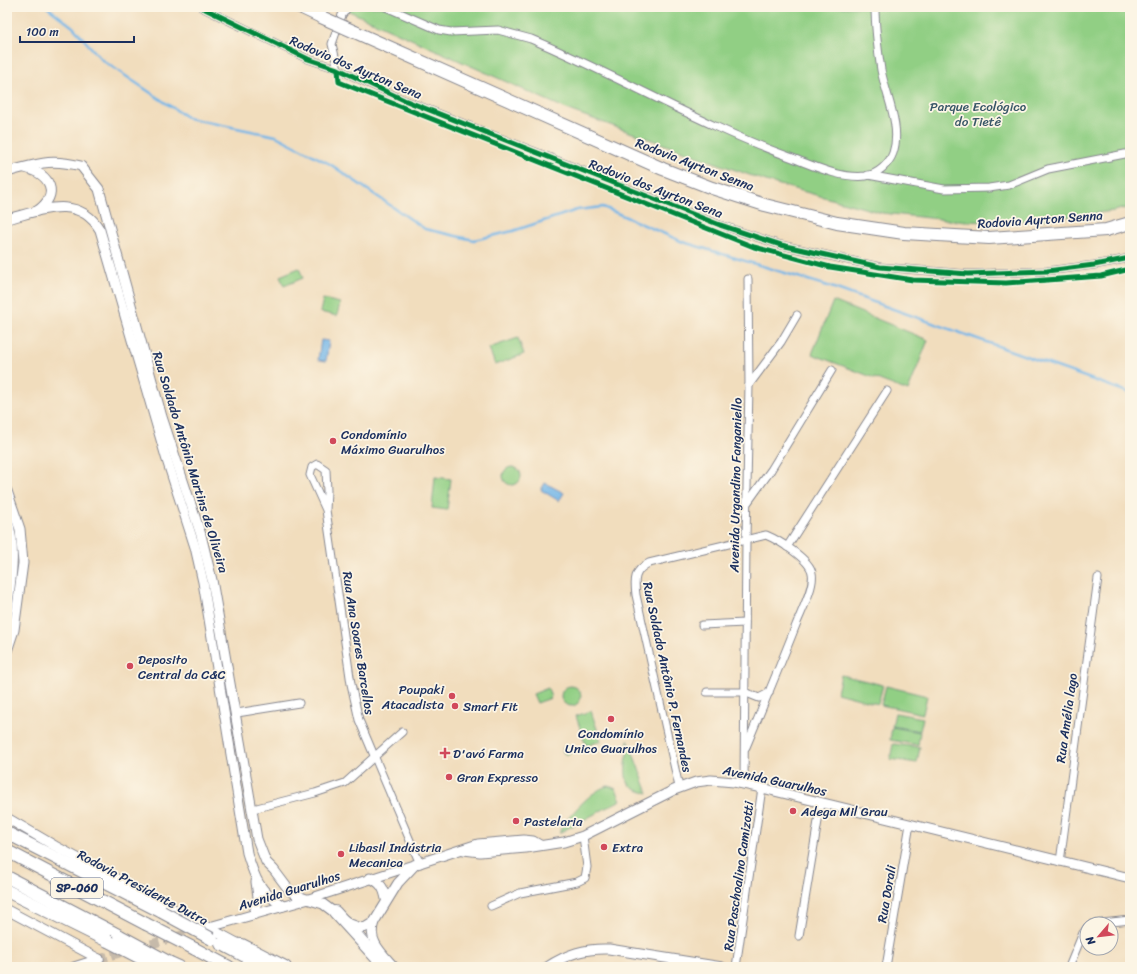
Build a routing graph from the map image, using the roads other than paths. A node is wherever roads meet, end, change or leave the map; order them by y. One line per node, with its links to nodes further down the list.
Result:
1 (201, 7): 6 (street, Rodovio dos Ayrton Sena)
2 (300, 7): 13 (highway, Rodovia Ayrton Senna, bridge)
3 (348, 7): 6 (street)
4 (386, 7): 10 (street)
5 (875, 7): 10 (street)
6 (338, 69): 14 (street, Rodovio dos Ayrton Sena)
7 (1130, 153): 10 (street)
8 (24, 168): 9 (street, Rua Soldado Antônio Martins de Oliveira); 11 (street); 35 (street, Rua Soldado Antônio Martins de Oliveira)
9 (7, 172)
10 (868, 176)
11 (35, 213): 12 (street, Rua Soldado Antônio Martins de Oliveira); 40 (street, Rua Soldado Antônio Martins de Oliveira)
12 (7, 219)
13 (1130, 223)
14 (1130, 258)
15 (748, 279): 18 (street, Avenida Urgandino Fanganiello)
16 (797, 315): 18 (street)
17 (832, 370): 21 (street)
18 (749, 385): 21 (street, Avenida Urgandino Fanganiello)
19 (887, 392): 25 (street)
20 (7, 491): 30 (street)
21 (748, 502): 24 (street, Avenida Urgandino Fanganiello)
22 (326, 510): 22 (street); 39 (street, Rua Ana Soares Barcellos)
23 (7, 518): 27 (street)
24 (746, 539): 25 (street, Rua Soldado Antônio P. Fernandes); 28 (street, Avenida Urgandino Fanganiello); 42 (street, Rua Soldado Antônio P. Fernandes)
25 (787, 547): 33 (street, Rua Soldado Antônio P. Fernandes)
26 (1098, 578): 54 (street, Rua Amélia lago)
27 (7, 610)
28 (745, 623): 29 (street); 32 (street, Avenida Urgandino Fanganiello)
29 (702, 625)
30 (7, 651)
31 (706, 692): 32 (street)
32 (744, 692): 33 (street); 37 (street, Avenida Urgandino Fanganiello)
33 (769, 693): 37 (street, Rua Soldado Antônio P. Fernandes)
34 (299, 703): 35 (street)
35 (237, 713): 38 (street, Rua Soldado Antônio Martins de Oliveira)
36 (402, 732): 39 (street)
37 (746, 747): 41 (street, Avenida Urgandino Fanganiello)
38 (244, 756): 40 (street); 45 (street, Rua Soldado Antônio Martins de Oliveira)
39 (373, 756): 45 (street); 55 (street, Rua Ana Soares Barcellos)
40 (231, 758): 53 (street, Rua Soldado Antônio Martins de Oliveira)
41 (744, 784): 42 (street, Avenida Guarulhos); 43 (street, Avenida Guarulhos)
42 (680, 788): 49 (street, Avenida Guarulhos)
43 (762, 788): 44 (street, Avenida Guarulhos); 87 (street, Rua Paschoalino Camizotti)
44 (821, 803): 47 (street, Avenida Guarulhos); 73 (street)
45 (253, 809): 51 (street, Rua Soldado Antônio Martins de Oliveira)
46 (7, 818): 76 (street, SP-060)
47 (910, 824): 54 (street, Avenida Guarulhos); 88 (street, Rua Dorali)
48 (7, 833): 75 (highway, Rodovia Presidente Dutra / SP-060, bridge)
49 (583, 836): 55 (street, Avenida Guarulhos); 65 (street)
50 (7, 845): 60 (highway)
51 (260, 849): 53 (street); 62 (street, Rua Soldado Antônio Martins de Oliveira)
52 (7, 851): 60 (highway, SP-060)
53 (247, 852): 59 (street, Rua Soldado Antônio Martins de Oliveira)
54 (1060, 862): 58 (street, Avenida Guarulhos)
55 (418, 865): 57 (street, Avenida Guarulhos); 63 (street)
56 (7, 877): 77 (highway, SP-060, bridge)
57 (370, 878): 62 (street, Avenida Guarulhos); 63 (street)
58 (1130, 878)
59 (256, 880): 64 (street, Rua Soldado Antônio Martins de Oliveira); 68 (street)
60 (67, 882): 81 (highway, SP-060, bridge)
61 (7, 891): 79 (highway, SP-060, bridge)
62 (309, 899): 64 (street, Avenida Guarulhos); 67 (street, Rua Soldado Antônio Martins de Oliveira)
63 (386, 899): 71 (street)
64 (283, 906): 68 (street, Avenida Guarulhos)
65 (491, 906)
66 (7, 910): 80 (street)
67 (335, 912): 71 (street, Rua Soldado Antônio Martins de Oliveira); 83 (highway)
68 (254, 914): 72 (street, Avenida Guarulhos)
69 (1130, 920): 70 (street)
70 (1119, 921)
71 (374, 922): 84 (street)
72 (213, 926)
73 (800, 936)
74 (1079, 941): 89 (street)
75 (216, 942): 76 (highway); 82 (highway, Rodovia Presidente Dutra / SP-060)
76 (242, 945): 78 (highway)
77 (175, 965)
78 (282, 965)
79 (157, 966)
80 (74, 967)
81 (229, 967)
82 (266, 967)
83 (385, 967)
84 (394, 967)
85 (547, 967): 86 (street)
86 (722, 967)
87 (736, 967)
88 (886, 967)
89 (1069, 967)

